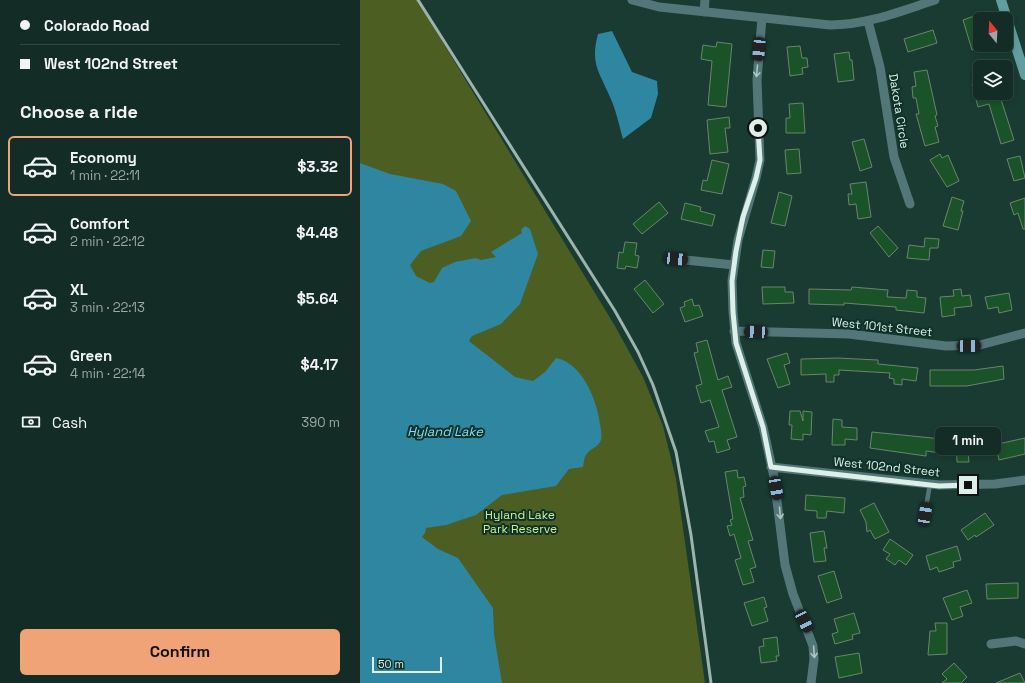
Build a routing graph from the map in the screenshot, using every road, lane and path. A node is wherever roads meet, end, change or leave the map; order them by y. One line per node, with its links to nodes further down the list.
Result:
1 (632, 0): 5 (street)
2 (704, 0): 5 (street)
3 (935, 0): 7 (street)
4 (1001, 0): 8 (street)
5 (704, 12): 6 (street)
6 (762, 18): 7 (street); 11 (street, one-way to 11)
7 (868, 21): 9 (street, Dakota Circle)
8 (1025, 75)
9 (910, 204)
10 (676, 259): 11 (street)
11 (734, 265): 12 (street)
12 (734, 331): 13 (street, West 101st Street); 14 (street)
13 (1025, 333)
14 (771, 467): 16 (street, West 102nd Street); 20 (street, one-way to 20)
15 (1025, 480): 16 (street, West 102nd Street)
16 (930, 484): 17 (lane)
17 (925, 514)
18 (992, 644): 19 (street)
19 (1025, 644)
20 (811, 683)

